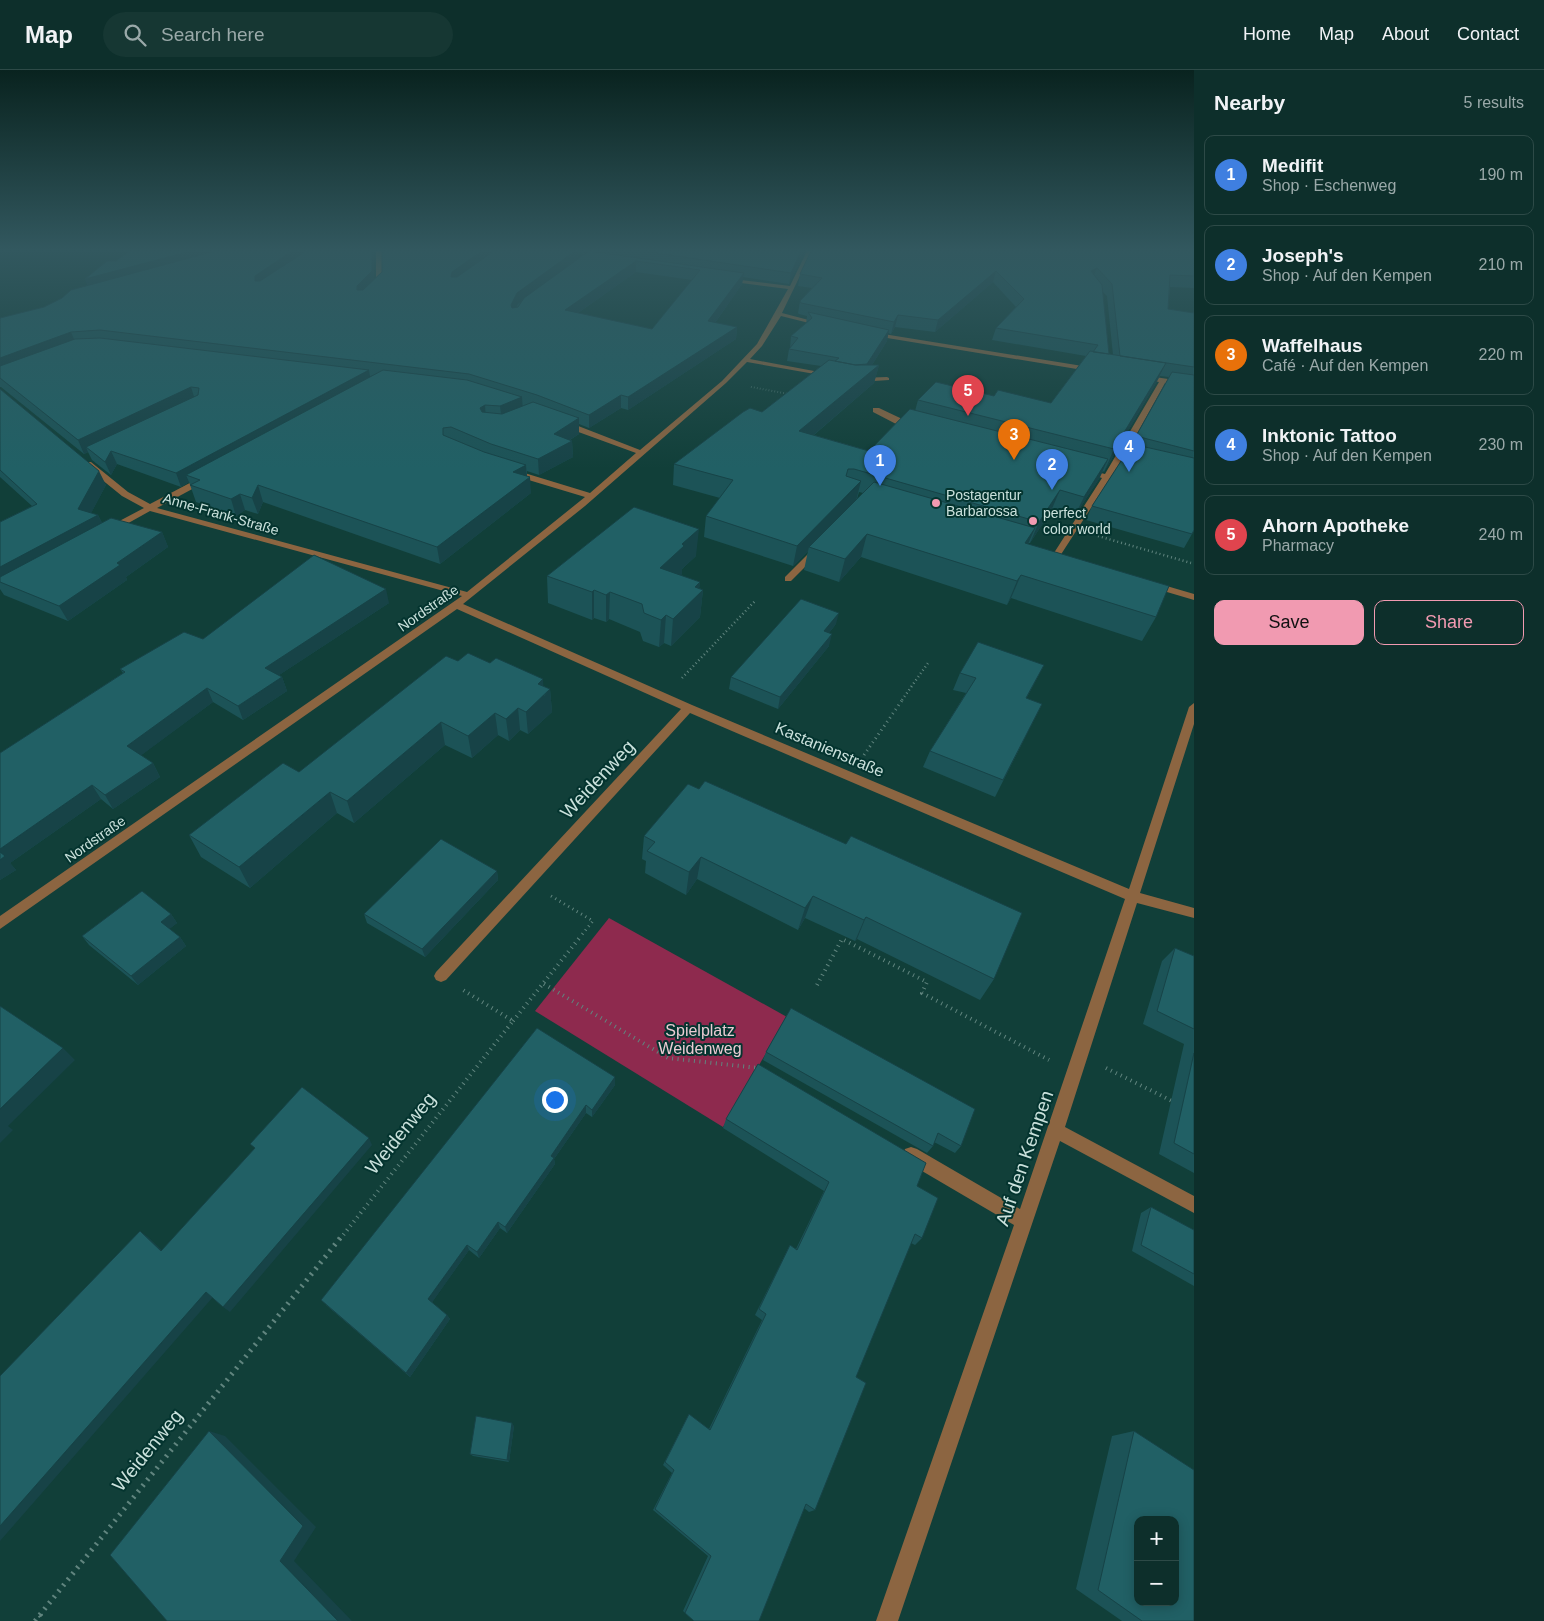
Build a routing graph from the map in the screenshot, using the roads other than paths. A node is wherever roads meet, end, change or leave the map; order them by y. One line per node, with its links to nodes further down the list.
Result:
1 (773, 323): 5 (street, Nordstraße)
2 (820, 323): 3 (street)
3 (827, 325)
4 (859, 332): 6 (street)
5 (747, 360): 7 (street); 17 (street, Nordstraße)
6 (1102, 371)
7 (833, 376)
8 (1136, 376): 11 (street)
9 (887, 379): 10 (street)
10 (852, 380)
11 (1163, 380): 12 (street); 16 (street)
12 (1194, 385)
13 (876, 410): 15 (street)
14 (561, 422): 17 (street)
15 (920, 428)
16 (1123, 452): 18 (street); 23 (street)
17 (642, 453): 24 (street, Nordstraße)
18 (1132, 454)
19 (92, 456): 25 (street, Anne-Frank-Straße)
20 (1079, 469): 23 (street)
21 (508, 470): 24 (street)
22 (211, 475): 25 (street)
23 (1107, 477): 28 (street)
24 (592, 496): 31 (street, Nordstraße)
25 (150, 508): 26 (street); 31 (street, Anne-Frank-Straße)
26 (100, 536)
27 (827, 539): 29 (street)
28 (1046, 553)
29 (788, 579)
30 (1140, 581): 32 (street)
31 (469, 595): 33 (street, Nordstraße)
32 (1194, 597)
33 (456, 605): 35 (street, Kastanienstraße); 39 (street, Nordstraße)
34 (1194, 707): 36 (street, Auf den Kempen)
35 (688, 708): 37 (street, Kastanienstraße); 40 (street, Weidenweg)
36 (1190, 737): 37 (street, Auf den Kempen)
37 (1132, 896): 38 (street, Kastanienstraße); 41 (street, Auf den Kempen)
38 (1194, 913)
39 (0, 923)
40 (441, 976)
41 (1056, 1130): 43 (street); 44 (street, Auf den Kempen)
42 (897, 1147): 44 (street)
43 (1194, 1205)
44 (1024, 1220): 45 (street, Auf den Kempen)
45 (887, 1621)

